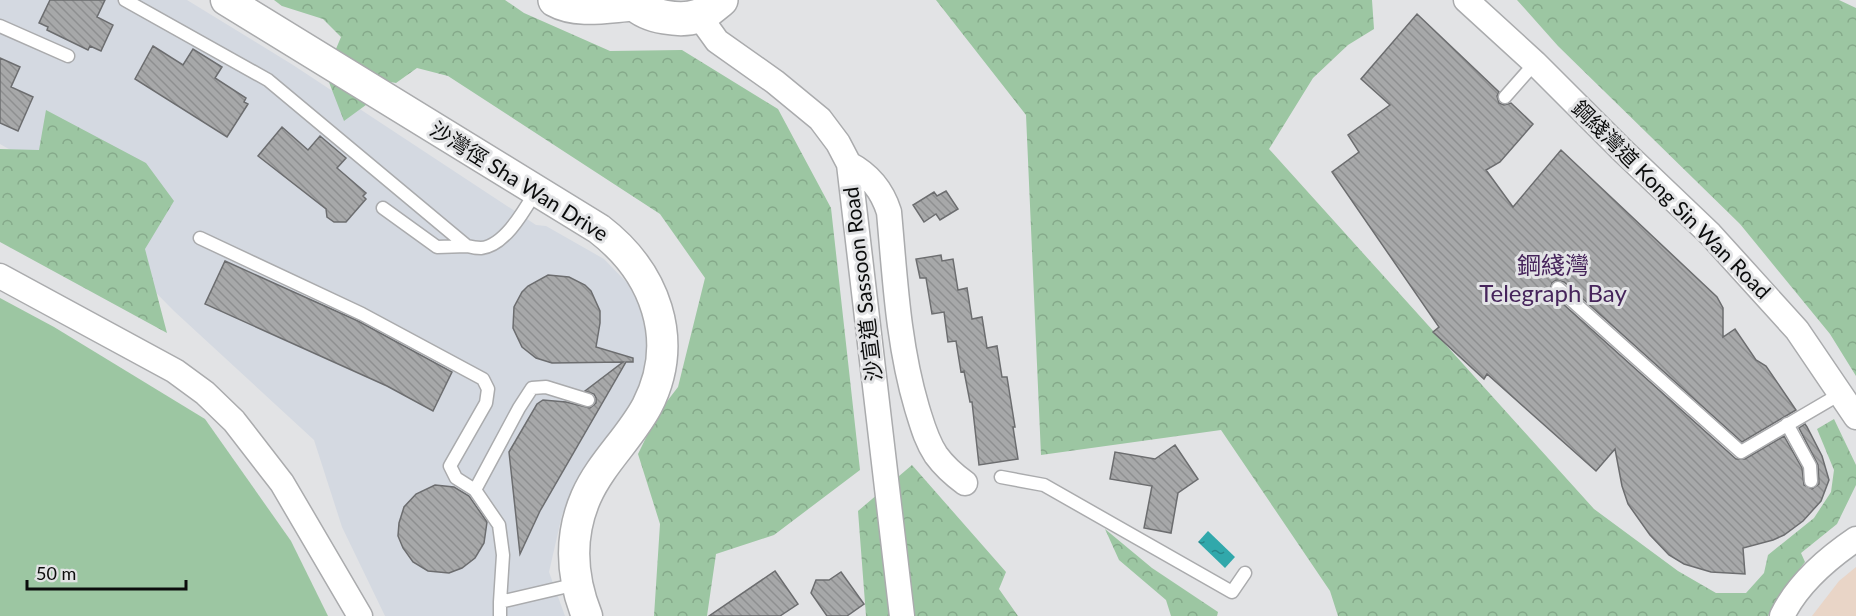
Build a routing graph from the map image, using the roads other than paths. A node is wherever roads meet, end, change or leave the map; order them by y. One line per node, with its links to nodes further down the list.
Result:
1 (125, 0): 15 (lane)
2 (226, 0): 12 (street, 沙灣徑 Sha Wan Drive)
3 (555, 0): 5 (main road)
4 (1466, 0): 9 (street, 鋼綫灣道 Kong Sin Wan Road)
5 (634, 2): 6 (main road)
6 (710, 8): 11 (street, 沙宣道 Sassoon Road)
7 (0, 26): 8 (lane)
8 (68, 56)
9 (1535, 63): 10 (lane); 18 (street, 鋼綫灣道 Kong Sin Wan Road)
10 (1504, 97)
11 (849, 164): 24 (street); 33 (street, 沙宣道 Sassoon Road)
12 (536, 191): 15 (lane); 28 (street, 沙灣徑 Sha Wan Drive)
13 (382, 208): 15 (lane)
14 (200, 238): 25 (lane)
15 (467, 246)
16 (0, 276): 30 (street)
17 (1558, 288): 21 (lane)
18 (1832, 399): 20 (street, 鋼綫灣道 Kong Sin Wan Road); 21 (lane)
19 (588, 400): 25 (lane)
20 (1856, 417)
21 (1787, 424): 23 (lane)
22 (1002, 477): 27 (lane)
23 (1811, 481)
24 (965, 483)
25 (475, 490): 29 (lane)
26 (1856, 539): 34 (street)
27 (1245, 573)
28 (577, 584): 29 (lane); 32 (street, 沙灣徑 Sha Wan Drive)
29 (500, 602): 31 (lane)
30 (360, 616)
31 (500, 616)
32 (587, 616)
33 (902, 616)
34 (1782, 616)

